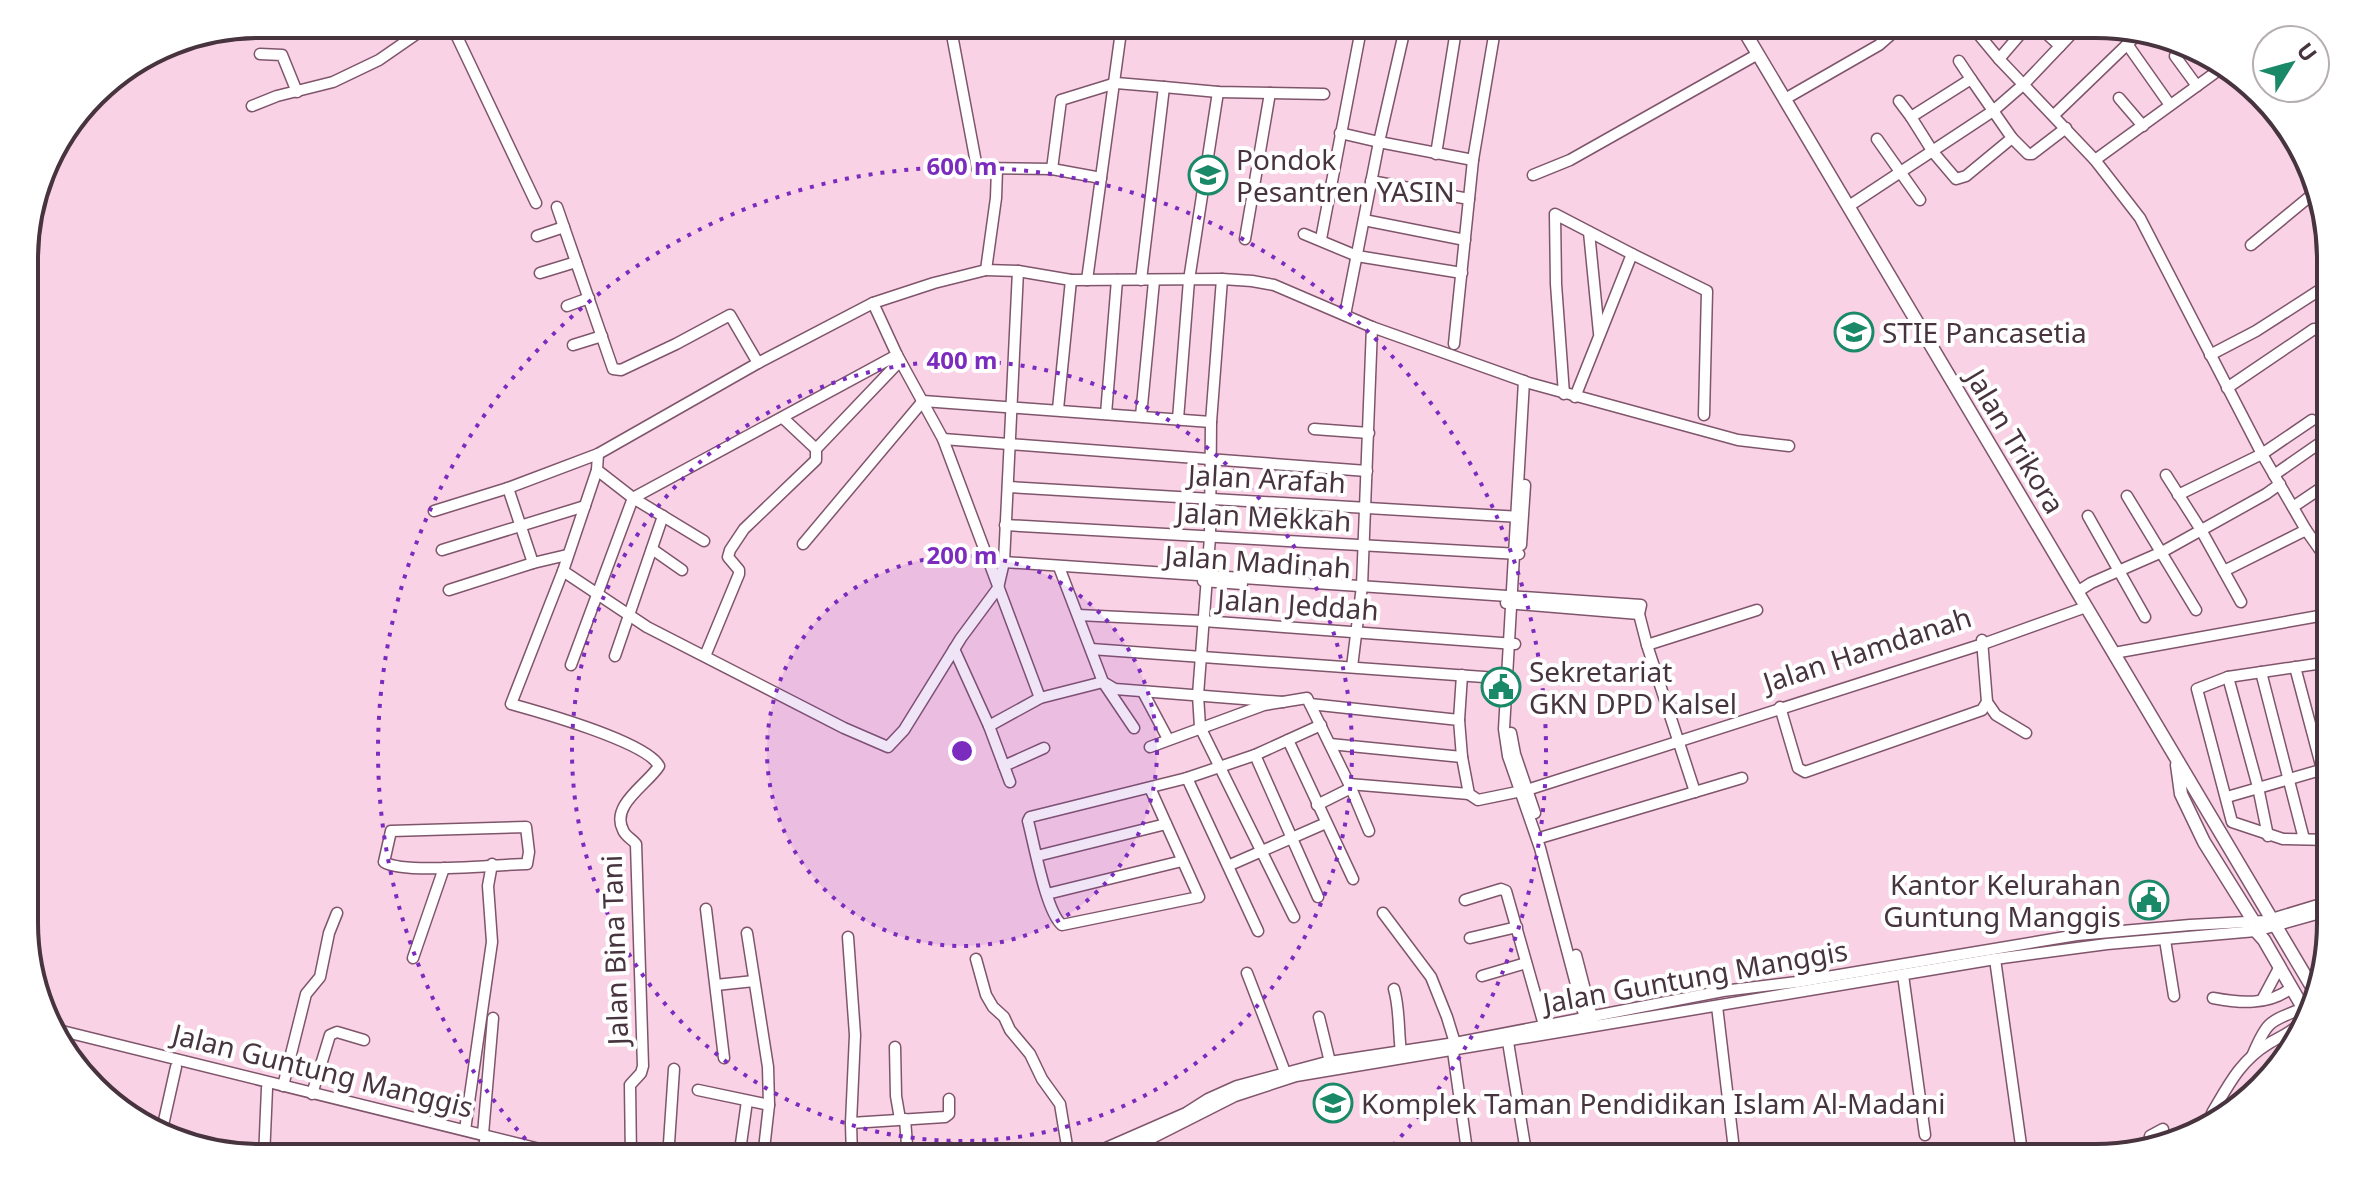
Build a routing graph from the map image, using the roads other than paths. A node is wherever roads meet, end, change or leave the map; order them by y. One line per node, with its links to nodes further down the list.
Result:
1 (411, 38): 29 (street)
2 (458, 38): 60 (street)
3 (953, 38): 51 (street)
4 (1121, 38): 25 (street)
5 (1359, 38): 43 (street)
6 (1403, 38): 46 (street)
7 (1455, 38): 48 (street)
8 (1494, 38): 49 (street)
9 (1748, 38): 19 (main road, Jalan Trikora)
10 (1887, 38): 34 (street)
11 (1983, 38): 21 (street)
12 (2017, 38): 21 (street)
13 (2051, 38): 17 (street)
14 (2068, 38): 17 (street)
15 (2130, 41): 16 (street)
16 (2127, 44): 36 (street); 39 (street)
17 (2060, 46): 26 (street)
18 (260, 54): 29 (street)
19 (1758, 54): 34 (main road, Jalan Trikora); 54 (street)
20 (2175, 56): 27 (street)
21 (1999, 59): 26 (street)
22 (1959, 61): 24 (street)
23 (2215, 73): 27 (street)
24 (1971, 79): 38 (street); 40 (street)
25 (1116, 83): 28 (street); 52 (street); 55 (street)
26 (2024, 84): 38 (street); 39 (street)
27 (2197, 86): 36 (street)
28 (1164, 87): 30 (street); 83 (street)
29 (297, 92): 37 (street)
30 (1218, 92): 31 (street); 84 (street)
31 (1270, 93): 32 (street); 68 (street)
32 (1324, 94)
33 (2119, 98): 41 (street)
34 (1785, 99): 61 (main road, Jalan Trikora)
35 (1899, 101): 40 (street)
36 (2170, 105): 41 (street)
37 (252, 106)
38 (1993, 111): 44 (street); 47 (street)
39 (2054, 115): 42 (street)
40 (1911, 117): 47 (street)
41 (2143, 126): 50 (street)
42 (2066, 128): 44 (street); 50 (street)
43 (1340, 133): 46 (street); 69 (street)
44 (2012, 138): 47 (street)
45 (1877, 139): 53 (street)
46 (1379, 142): 48 (street); 56 (street)
47 (1933, 152): 53 (street)
48 (1436, 154): 49 (street)
49 (1473, 160): 58 (street)
50 (2095, 160): 97 (street)
51 (997, 169): 52 (street); 75 (street)
52 (1052, 169): 55 (street)
53 (1901, 173): 59 (street); 61 (street)
54 (1533, 175)
55 (1101, 178): 81 (street)
56 (1371, 181): 58 (street); 63 (street)
57 (2308, 198): 71 (street)
58 (1469, 199): 70 (street)
59 (1920, 200)
60 (536, 203)
61 (1849, 206): 168 (main road, Jalan Trikora)
62 (557, 207): 64 (street)
63 (1364, 220): 70 (street); 73 (street)
64 (564, 227): 67 (street); 74 (street)
65 (1589, 232): 72 (street); 94 (street); 102 (street)
66 (1304, 234): 69 (street)
67 (537, 236)
68 (1245, 239)
69 (1321, 239): 73 (street)
70 (1465, 240): 78 (street)
71 (2251, 245)
72 (1632, 254): 94 (street); 107 (street)
73 (1357, 256): 78 (street); 90 (street)
74 (576, 262): 77 (street); 87 (street)
75 (986, 270): 76 (street); 88 (street)
76 (1018, 271): 80 (street); 104 (street)
77 (540, 273)
78 (1462, 273): 95 (street)
79 (1222, 279): 84 (street); 90 (street); 112 (street)
80 (1071, 280): 81 (street); 105 (street)
81 (1087, 280): 82 (street)
82 (1117, 280): 83 (street); 106 (street)
83 (1141, 280): 85 (street)
84 (1189, 280): 85 (street); 110 (street)
85 (1154, 281): 108 (street)
86 (2317, 292): 97 (street)
87 (589, 298): 89 (street); 93 (street)
88 (873, 303): 98 (street); 99 (street)
89 (567, 306)
90 (1345, 315): 91 (street)
91 (1372, 327): 100 (street); 114 (street)
92 (2314, 329): 101 (street)
93 (602, 336): 96 (street); 99 (street)
94 (1599, 337): 102 (street)
95 (1454, 344)
96 (573, 345)
97 (2210, 355): 101 (street)
98 (898, 358): 103 (street); 109 (street); 119 (street)
99 (758, 363): 120 (street)
100 (1526, 382): 102 (street); 140 (street)
101 (2227, 388): 121 (street)
102 (1570, 396): 117 (street)
103 (923, 401): 104 (street); 115 (street); 148 (street)
104 (1010, 406): 105 (street); 116 (street)
105 (1058, 409): 106 (street)
106 (1106, 414): 108 (street)
107 (1704, 415)
108 (1141, 416): 110 (street)
109 (783, 418): 119 (street); 132 (street)
110 (1178, 419): 112 (street)
111 (2312, 420): 121 (street)
112 (1211, 422): 122 (street)
113 (1314, 429): 114 (street)
114 (1369, 433): 124 (street)
115 (943, 439): 116 (street); 163 (street)
116 (1009, 443): 122 (street); 127 (street)
117 (1789, 446)
118 (2317, 447): 126 (street, Jalan Hamdanah)
119 (816, 449): 185 (street)
120 (598, 454): 123 (street); 128 (street)
121 (2262, 454): 126 (street); 130 (street)
122 (1211, 460): 124 (street); 133 (street)
123 (597, 470): 132 (street); 134 (street)
124 (1367, 471): 135 (street)
125 (2166, 475): 130 (street)
126 (2277, 479): 136 (street); 143 (street, Jalan Hamdanah)
127 (1008, 487): 133 (street, Jalan Arafah); 142 (street)
128 (508, 488): 137 (street); 141 (street)
129 (2317, 491): 136 (street)
130 (2178, 495): 143 (street)
131 (2127, 496): 152 (street)
132 (633, 498): 138 (street); 166 (street)
133 (1210, 499): 135 (street, Jalan Arafah); 145 (street)
134 (585, 506): 141 (street); 154 (street)
135 (1364, 507): 140 (street, Jalan Arafah); 149 (street)
136 (2293, 507): 144 (street)
137 (434, 511)
138 (663, 516): 146 (street); 150 (street)
139 (2088, 516): 160 (street)
140 (1520, 517): 153 (street)
141 (522, 524): 151 (street); 155 (street)
142 (1005, 525): 145 (street, Jalan Mekkah); 156 (street)
143 (2201, 530): 152 (street, Jalan Hamdanah); 161 (street)
144 (2306, 530): 147 (street); 161 (street)
145 (1210, 537): 149 (street, Jalan Mekkah); 162 (street)
146 (704, 541)
147 (2317, 542)
148 (803, 544)
149 (1364, 546): 153 (street, Jalan Mekkah); 164 (street)
150 (652, 549): 157 (street); 172 (street)
151 (442, 550)
152 (2162, 552): 160 (street, Jalan Hamdanah); 171 (street)
153 (1518, 554): 167 (street)
154 (567, 555): 155 (street); 159 (street)
155 (533, 563): 165 (street)
156 (1003, 564): 158 (street, Jalan Madinah); 163 (street)
157 (682, 570)
158 (1060, 570): 162 (street, Jalan Madinah); 173 (street)
159 (563, 571): 166 (street); 325 (street, Jalan Bina Tani)
160 (2120, 571): 168 (street, Jalan Hamdanah); 175 (street)
161 (2224, 571): 169 (street)
162 (1206, 578): 164 (street, Jalan Madinah); 176 (street)
163 (998, 588): 181 (street); 198 (street)
164 (1362, 589): 167 (street, Jalan Madinah); 177 (street)
165 (449, 590)
166 (596, 594): 172 (street); 188 (street)
167 (1514, 600): 179 (street); 180 (street, Jalan Madinah)
168 (2082, 600): 178 (street, Jalan Hamdanah); 183 (main road, Jalan Trikora)
169 (2241, 602)
170 (1757, 610): 180 (street)
171 (2196, 610)
172 (629, 615): 184 (street); 185 (street)
173 (1078, 615): 176 (street, Jalan Jeddah); 182 (street)
174 (2317, 616): 183 (street)
175 (2145, 617)
176 (1203, 621): 177 (street, Jalan Jeddah); 186 (street)
177 (1357, 633): 179 (street, Jalan Jeddah); 189 (street)
178 (1982, 641): 200 (street); 202 (street, Jalan Hamdanah); 209 (street, Jalan Hamdanah)
179 (1512, 644): 194 (street)
180 (1647, 645): 209 (street)
181 (954, 649): 185 (street); 205 (street)
182 (1091, 649): 186 (street); 195 (street)
183 (2114, 653): 218 (main road, Jalan Trikora)
184 (615, 656)
185 (705, 656)
186 (1201, 657): 189 (street); 197 (street)
187 (2317, 664): 190 (street)
188 (571, 665)
189 (1352, 667): 192 (street)
190 (2295, 667): 191 (street); 211 (street)
191 (2261, 672): 193 (street); 224 (street)
192 (1462, 675): 194 (street); 203 (street)
193 (2228, 677): 227 (street); 234 (street)
194 (1510, 679): 230 (street)
195 (1103, 682): 196 (street); 198 (street); 207 (street)
196 (1143, 692): 197 (street); 210 (street)
197 (1198, 695): 199 (street); 206 (street)
198 (1040, 698): 205 (street)
199 (1283, 702): 201 (street); 206 (street)
200 (1987, 702): 202 (street); 208 (street)
201 (1310, 704): 203 (street); 204 (street)
202 (1780, 707): 209 (street, Jalan Hamdanah)
203 (1459, 720): 217 (street)
204 (1321, 725): 212 (street); 213 (street)
205 (989, 726): 219 (street)
206 (1200, 727): 210 (street); 220 (street)
207 (1134, 728)
208 (2026, 733)
209 (1676, 738): 230 (street, Jalan Hamdanah); 231 (street)
210 (1168, 739): 214 (street)
211 (2317, 739)
212 (1288, 740): 216 (street); 235 (street)
213 (1330, 744): 217 (street); 226 (street)
214 (1150, 747)
215 (1044, 748): 219 (street)
216 (1255, 755): 220 (street); 241 (street)
217 (1462, 757): 232 (street)
218 (2177, 758): 229 (main road, Jalan Trikora); 233 (main road, Jalan Trikora)
219 (1004, 766): 225 (street)
220 (1220, 767): 222 (street); 244 (street)
221 (2317, 771): 224 (street)
222 (1187, 778): 228 (street); 248 (street)
223 (1742, 778): 231 (street)
224 (2290, 779): 227 (street); 242 (street)
225 (1010, 782)
226 (1350, 786): 232 (street, Jalan Hamdanah); 235 (street); 238 (street)
227 (2258, 787): 234 (street); 239 (street)
228 (1150, 788): 237 (street); 245 (street)
229 (2194, 788): 233 (main road); 259 (main road, Jalan Trikora)
230 (1520, 789): 232 (street, Jalan Hamdanah); 240 (street); 289 (street)
231 (1695, 792): 240 (street)
232 (1469, 794)
233 (2181, 794): 261 (main road, Jalan Trikora)
234 (2227, 797): 239 (street)
235 (1317, 805): 236 (street)
236 (1326, 823): 241 (street); 250 (street)
237 (1166, 824): 245 (street); 246 (street)
238 (1369, 831)
239 (2268, 836): 242 (street)
240 (1543, 837): 289 (street)
241 (1293, 838): 244 (street); 252 (street)
242 (2304, 839): 243 (street)
243 (2317, 839)
244 (1262, 852): 248 (street); 258 (street)
245 (1037, 856): 251 (street)
246 (1182, 861): 251 (street); 251 (street)
247 (492, 864): 249 (street); 249 (street); 316 (street)
248 (1230, 865): 262 (street)
249 (444, 868): 267 (street)
250 (1353, 879)
251 (1047, 894)
252 (1318, 897)
253 (1465, 900): 260 (street)
254 (706, 909): 277 (street)
255 (337, 913): 305 (street)
256 (1383, 913): 297 (street)
257 (2317, 913): 259 (street, Jalan Guntung Manggis)
258 (1294, 917)
259 (2274, 922): 261 (street, Jalan Guntung Manggis); 276 (main road, Jalan Trikora)
260 (1517, 927): 265 (street); 270 (street)
261 (2255, 927): 266 (street, Jalan Guntung Manggis); 271 (main road, Jalan Trikora); 278 (street, Jalan Guntung Manggis)
262 (1258, 931)
263 (747, 933): 275 (street)
264 (848, 937): 314 (street)
265 (1470, 938)
266 (2165, 940): 269 (street, Jalan Guntung Manggis); 281 (street)
267 (413, 958)
268 (976, 959): 331 (street)
269 (1995, 959): 273 (street, Jalan Guntung Manggis); 338 (street)
270 (1526, 963): 274 (street); 290 (street)
271 (2279, 968): 279 (main road, Jalan Trikora); 283 (street)
272 (1247, 973): 304 (street)
273 (1903, 975): 278 (street, Jalan Guntung Manggis); 317 (street)
274 (1482, 976)
275 (754, 981): 277 (street); 310 (street)
276 (2309, 981)
277 (716, 985): 300 (street)
278 (1798, 987): 285 (street, Jalan Guntung Manggis); 289 (street, Jalan Guntung Manggis)
279 (2291, 988): 283 (street); 284 (main road, Jalan Trikora)
280 (1394, 989): 298 (street)
281 (2174, 996)
282 (2213, 998): 283 (street)
283 (2262, 1000)
284 (2301, 1004)
285 (1717, 1006): 289 (street, Jalan Guntung Manggis); 337 (street)
286 (2297, 1015): 299 (street)
287 (1319, 1017): 301 (street)
288 (493, 1018): 318 (street)
289 (1590, 1023): 290 (street, Jalan Guntung Manggis); 295 (street, Jalan Guntung Manggis)
290 (1544, 1025): 297 (street, Jalan Guntung Manggis)
291 (67, 1032): 305 (street, Jalan Guntung Manggis)
292 (2288, 1032): 299 (street)
293 (71, 1040): 302 (street, Jalan Guntung Manggis)
294 (364, 1040): 307 (street)
295 (1508, 1042): 297 (street, Jalan Guntung Manggis); 336 (street)
296 (895, 1047): 312 (street)
297 (1454, 1047): 298 (street, Jalan Guntung Manggis); 320 (street, Jalan Guntung Manggis); 335 (street)
298 (1401, 1052): 301 (street, Jalan Guntung Manggis)
299 (2252, 1055): 311 (street)
300 (724, 1058)
301 (1330, 1062): 304 (street, Jalan Guntung Manggis)
302 (176, 1067): 305 (street, Jalan Guntung Manggis); 313 (street)
303 (674, 1069): 326 (street)
304 (1285, 1072): 332 (street, Jalan Guntung Manggis)
305 (274, 1087): 307 (street, Jalan Guntung Manggis); 318 (street, Jalan Guntung Manggis); 321 (street)
306 (698, 1090): 309 (street)
307 (312, 1094): 316 (street, Jalan Guntung Manggis)
308 (949, 1099): 312 (street)
309 (747, 1101): 310 (street); 327 (street)
310 (769, 1105): 328 (street)
311 (2214, 1110)
312 (903, 1119): 314 (street); 330 (street)
313 (164, 1122)
314 (851, 1123): 329 (street)
315 (2163, 1129): 319 (street)
316 (465, 1130): 318 (street, Jalan Guntung Manggis)
317 (1925, 1135)
318 (484, 1137): 322 (street); 323 (street, Jalan Guntung Manggis); 324 (street, Jalan Guntung Manggis)
319 (2150, 1137)
320 (1150, 1139): 333 (street, Jalan Guntung Manggis); 334 (street)
321 (266, 1144)
322 (484, 1144)
323 (506, 1144)
324 (515, 1144)
325 (631, 1144)
326 (669, 1144)
327 (741, 1144)
328 (765, 1144)
329 (852, 1144)
330 (906, 1144)
331 (1067, 1144)
332 (1115, 1144)
333 (1138, 1144)
334 (1151, 1144)
335 (1466, 1144)
336 (1525, 1144)
337 (1733, 1144)
338 (2021, 1144)

